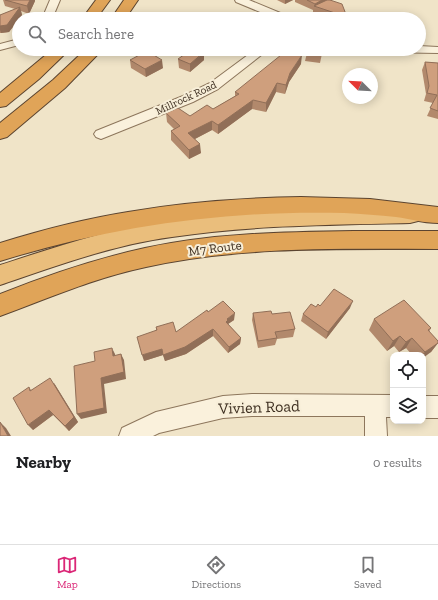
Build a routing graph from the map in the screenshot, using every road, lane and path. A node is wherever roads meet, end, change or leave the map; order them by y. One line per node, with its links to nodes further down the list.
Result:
1 (56, 0): 5 (street)
2 (103, 0): 6 (highway)
3 (131, 0): 7 (highway)
4 (240, 0): 8 (street)
5 (50, 12)
6 (94, 12)
7 (123, 12)
8 (269, 12)
9 (12, 43): 10 (street)
10 (0, 46)
11 (426, 50): 12 (street)
12 (438, 50)
13 (54, 56): 16 (highway)
14 (88, 56): 17 (highway)
15 (254, 56): 18 (street, Millrock Road)
16 (0, 102)
17 (0, 133)
18 (101, 134)
19 (431, 215): 21 (highway); 22 (highway, M7 Route)
20 (438, 240): 23 (highway, M7 Route)
21 (0, 252)
22 (0, 275)
23 (0, 305)
24 (384, 406): 27 (street, Vivien Road); 28 (street)
25 (426, 407): 26 (street)
26 (438, 408)
27 (130, 436)
28 (376, 436)

